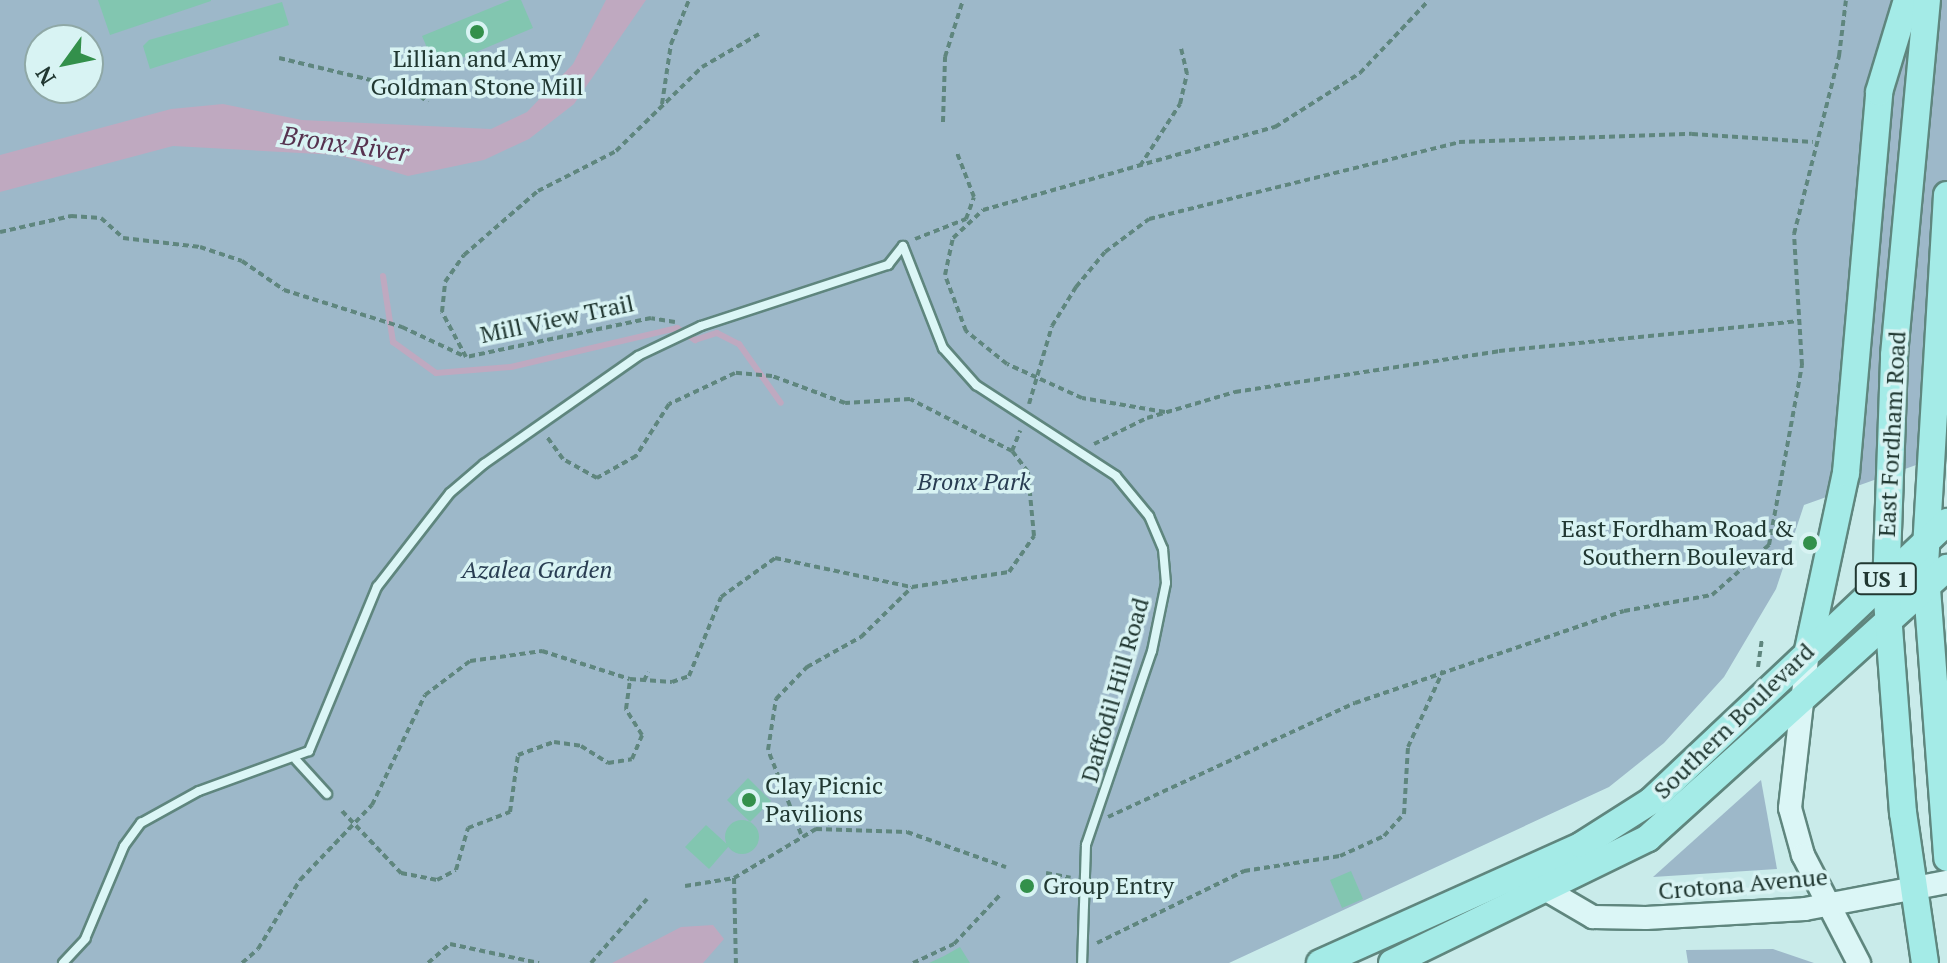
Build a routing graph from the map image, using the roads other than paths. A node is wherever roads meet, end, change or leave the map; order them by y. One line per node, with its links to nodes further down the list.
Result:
1 (1907, 0): 6 (main road)
2 (1927, 0): 19 (main road, East Fordham Road / US 1)
3 (1947, 195): 10 (main road, East Fordham Road / US 1)
4 (1947, 522): 6 (main road, Southern Boulevard)
5 (1947, 568): 7 (main road, Southern Boulevard)
6 (1808, 650): 7 (street); 16 (main road, Southern Boulevard)
7 (1798, 707): 12 (main road, Southern Boulevard); 13 (street)
8 (296, 760): 9 (lane); 14 (lane); 15 (lane, Daffodil Hill Road)
9 (327, 794)
10 (1947, 858)
11 (1947, 882): 13 (street, Crotona Avenue)
12 (1550, 892): 13 (street, Crotona Avenue); 17 (main road, Southern Boulevard)
13 (1830, 905): 18 (street)
14 (63, 963)
15 (1082, 963)
16 (1320, 963)
17 (1392, 963)
18 (1859, 963)
19 (1925, 963)

